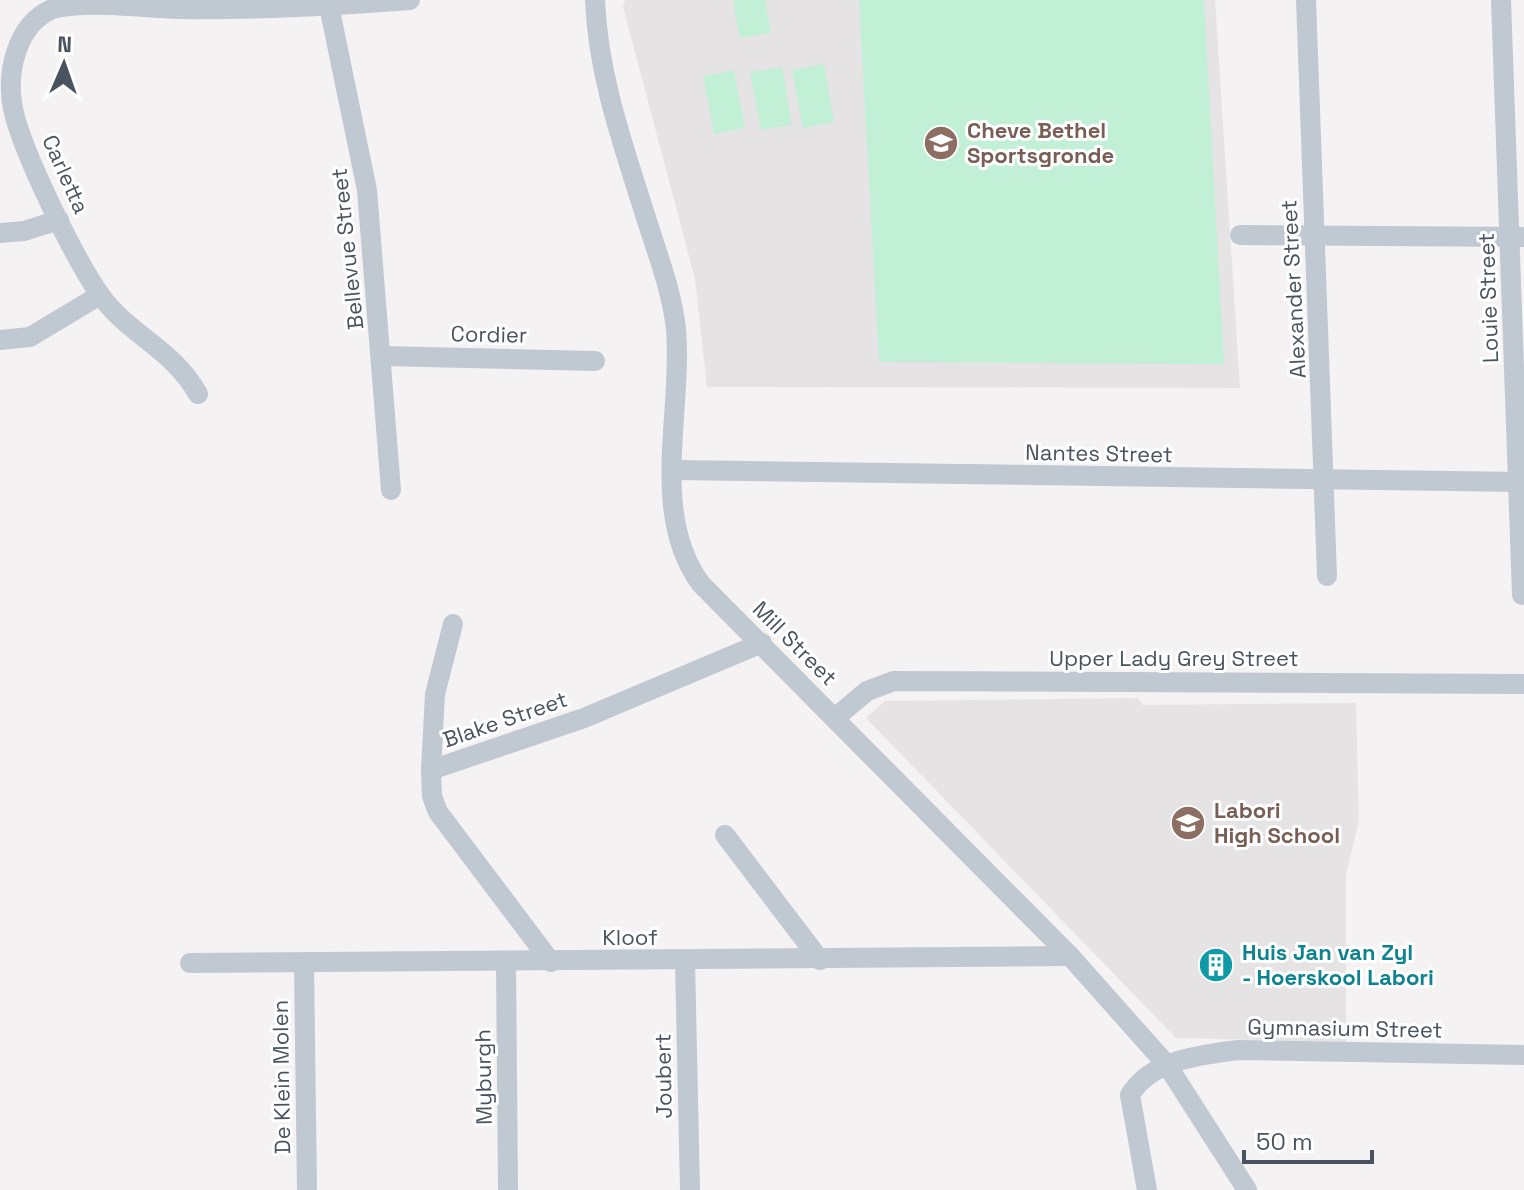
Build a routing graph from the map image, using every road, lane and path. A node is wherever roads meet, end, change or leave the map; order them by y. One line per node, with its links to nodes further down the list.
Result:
1 (410, 0): 5 (street, Carletta)
2 (595, 0): 16 (street, Mill Street)
3 (1306, 0): 9 (street, Alexander Street)
4 (1501, 0): 10 (street, Louie Street)
5 (329, 6): 6 (street, Carletta); 13 (street, Bellevue Street)
6 (59, 220): 7 (street); 11 (street, Carletta)
7 (0, 233)
8 (1240, 235): 9 (street)
9 (1315, 235): 10 (street); 17 (street, Alexander Street)
10 (1517, 237): 18 (street, Louie Street)
11 (100, 295): 12 (street); 15 (street, Carletta)
12 (0, 340)
13 (382, 356): 14 (street, Cordier); 19 (street, Bellevue Street)
14 (595, 361)
15 (198, 394)
16 (674, 470): 17 (street, Nantes Street); 23 (street, Mill Street)
17 (1326, 480): 18 (street, Nantes Street); 20 (street, Alexander Street)
18 (1522, 482): 21 (street, Louie Street)
19 (391, 490)
20 (1327, 576)
21 (1522, 595)
22 (453, 624): 26 (street)
23 (762, 643): 25 (street, Mill Street); 26 (street, Blake Street)
24 (1524, 684): 25 (street, Upper Lady Grey Street)
25 (835, 718): 28 (street, Mill Street)
26 (431, 770): 31 (street, Blake Street)
27 (725, 835): 29 (street)
28 (1070, 956): 29 (street, Kloof); 36 (street, Mill Street)
29 (820, 960): 30 (street, Kloof)
30 (685, 961): 31 (street, Kloof); 39 (street, Joubert)
31 (551, 962): 33 (street, Kloof)
32 (190, 963): 34 (street, Kloof)
33 (506, 963): 34 (street, Kloof); 38 (street, Myburgh)
34 (304, 964): 37 (street, De Klein Molen)
35 (1524, 1055): 36 (street, Gymnasium Street)
36 (1167, 1065): 40 (street); 41 (street, Mill Street)
37 (307, 1190)
38 (508, 1190)
39 (690, 1190)
40 (1147, 1190)
41 (1247, 1190)

